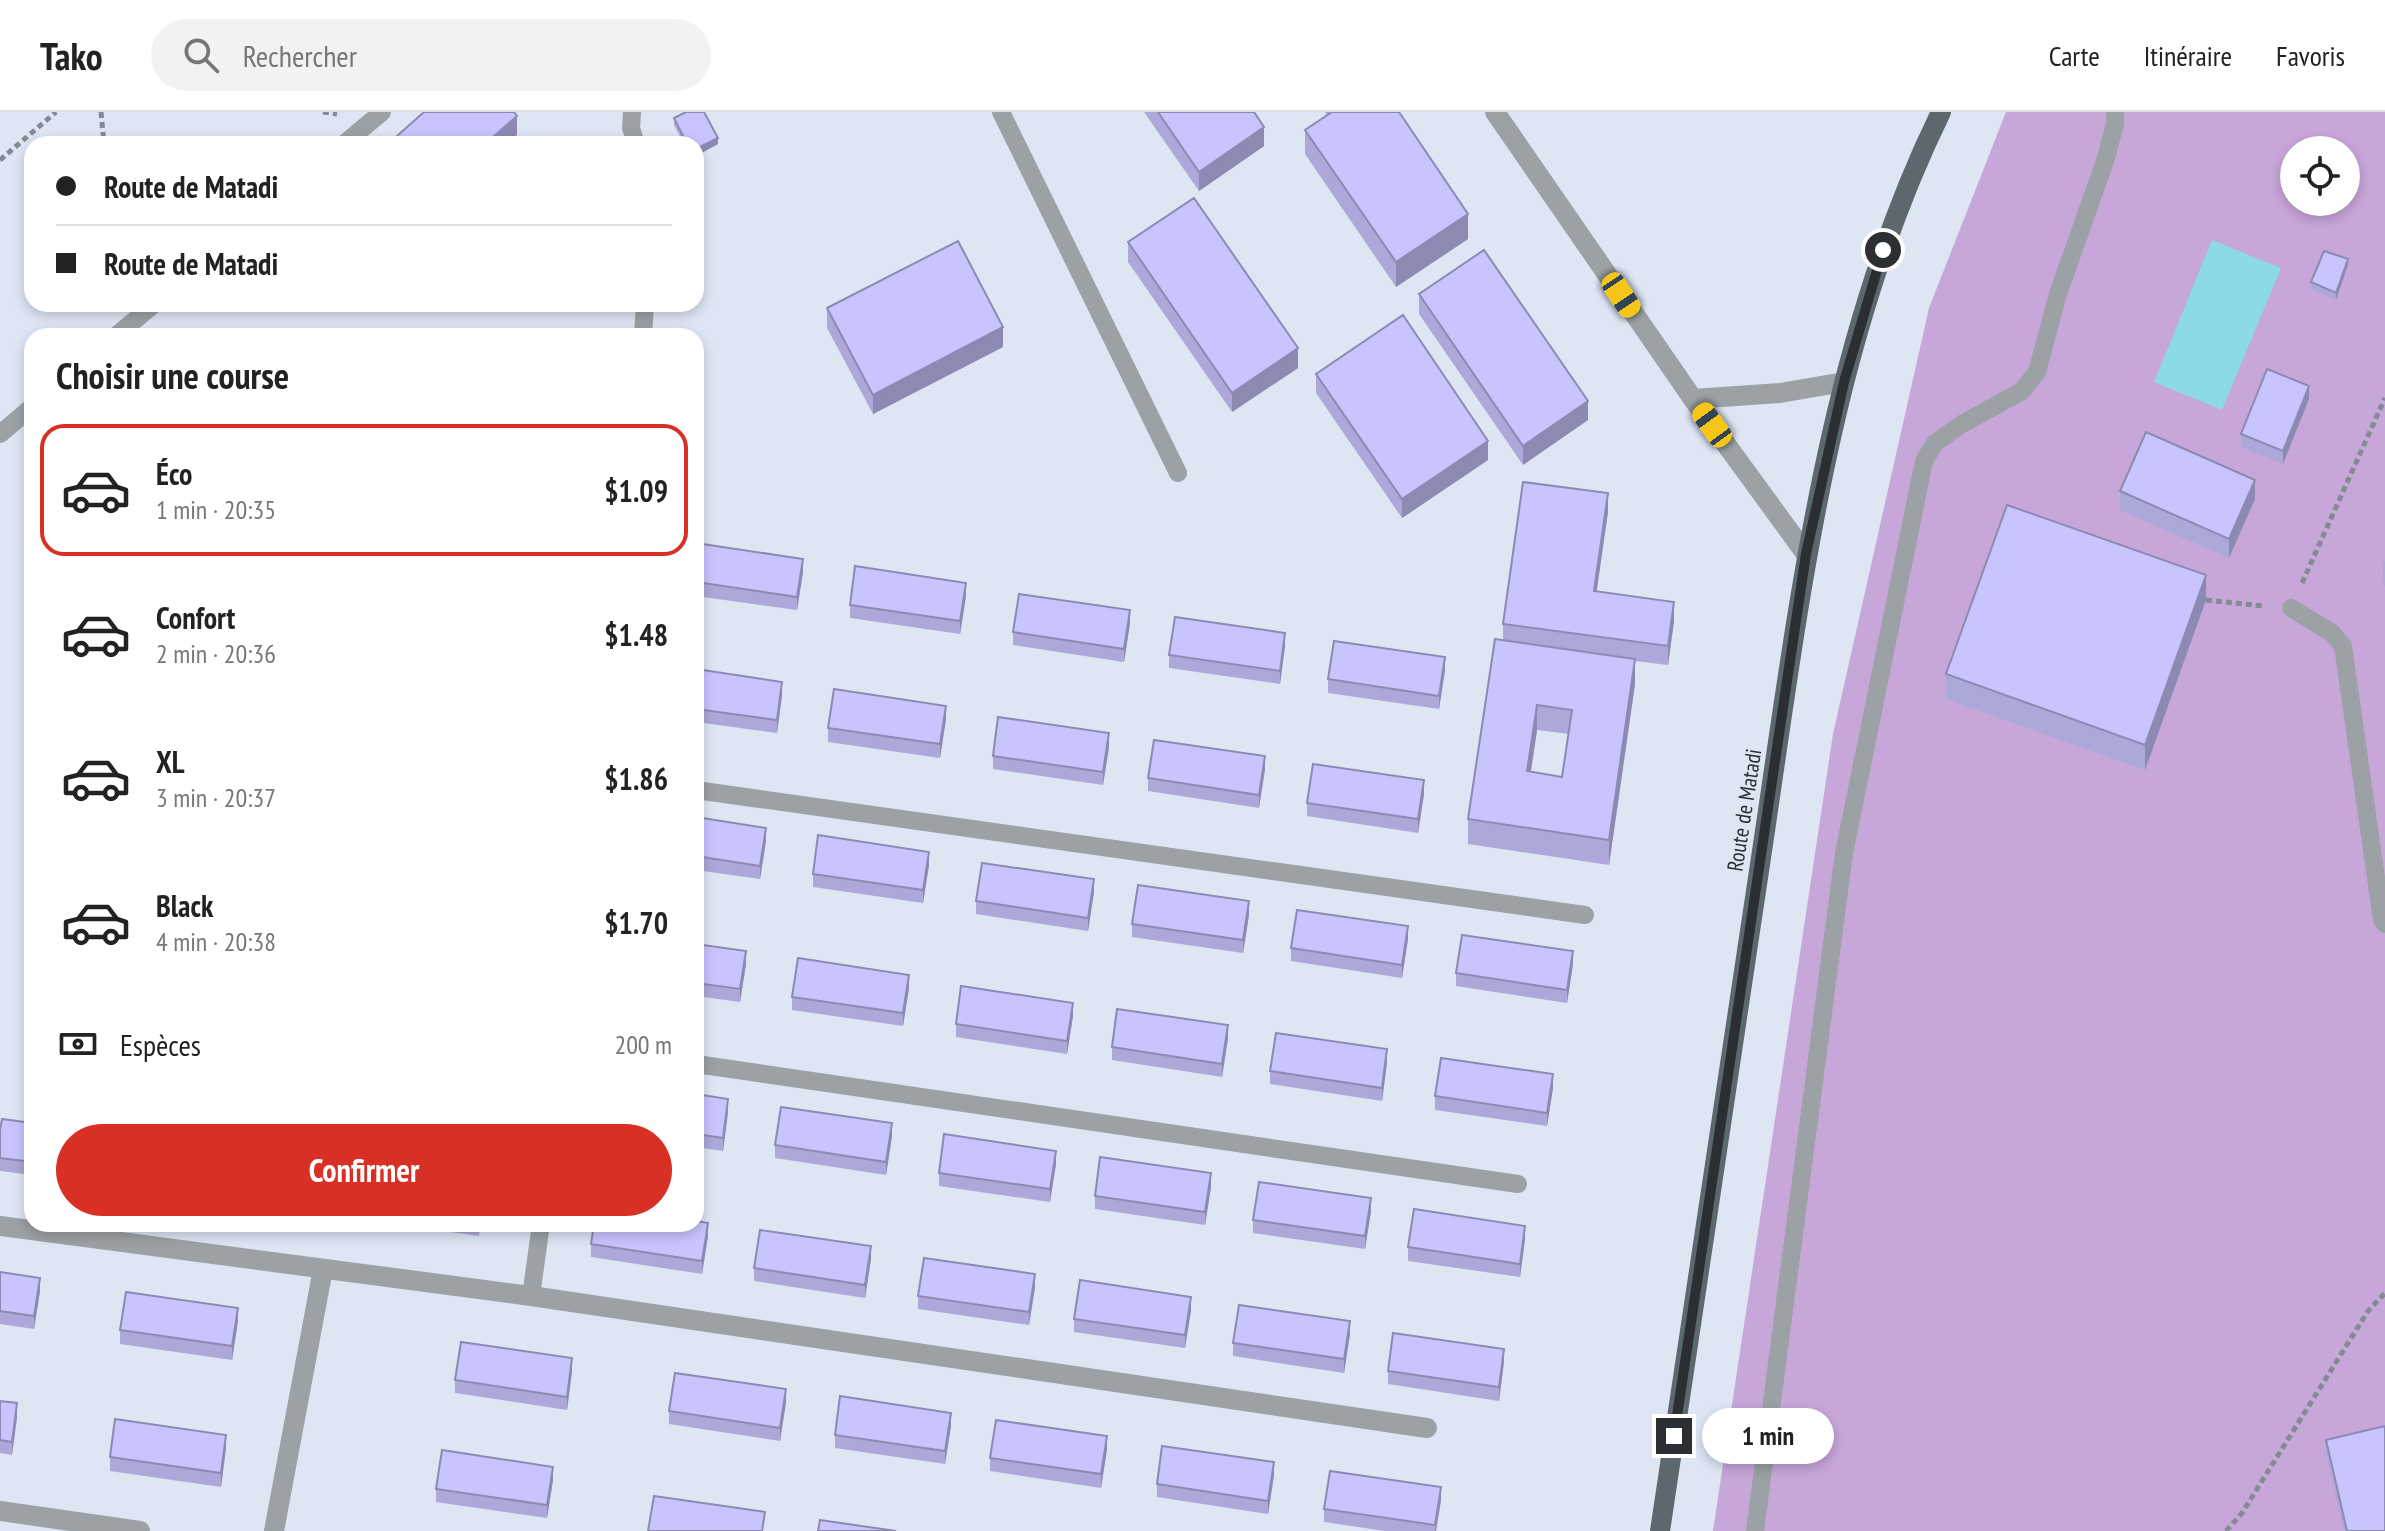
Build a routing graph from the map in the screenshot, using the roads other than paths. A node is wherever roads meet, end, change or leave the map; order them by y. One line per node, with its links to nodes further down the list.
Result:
1 (382, 112): 7 (lane)
2 (632, 112): 8 (lane)
3 (1001, 112): 15 (lane)
4 (1495, 112): 12 (street)
5 (1941, 112): 11 (main road, Route de Matadi)
6 (2115, 112): 34 (lane)
7 (354, 136)
8 (634, 136)
9 (144, 312): 10 (lane)
10 (126, 328)
11 (1844, 382): 12 (street); 16 (main road, Route de Matadi)
12 (1693, 399): 16 (street)
13 (24, 414): 14 (lane)
14 (0, 434)
15 (1178, 473)
16 (1806, 554): 33 (main road, Route de Matadi)
17 (2291, 608): 20 (lane)
18 (704, 791): 19 (lane)
19 (1585, 915)
20 (2385, 924)
21 (704, 1065): 22 (lane)
22 (1518, 1184)
23 (0, 1226): 24 (street)
24 (24, 1229)
25 (45, 1232): 27 (street)
26 (540, 1232): 28 (lane)
27 (323, 1269): 28 (street); 32 (street)
28 (531, 1296): 29 (street)
29 (1427, 1428)
30 (0, 1511): 31 (street)
31 (140, 1531)
32 (274, 1531)
33 (1660, 1531)
34 (1755, 1531)

